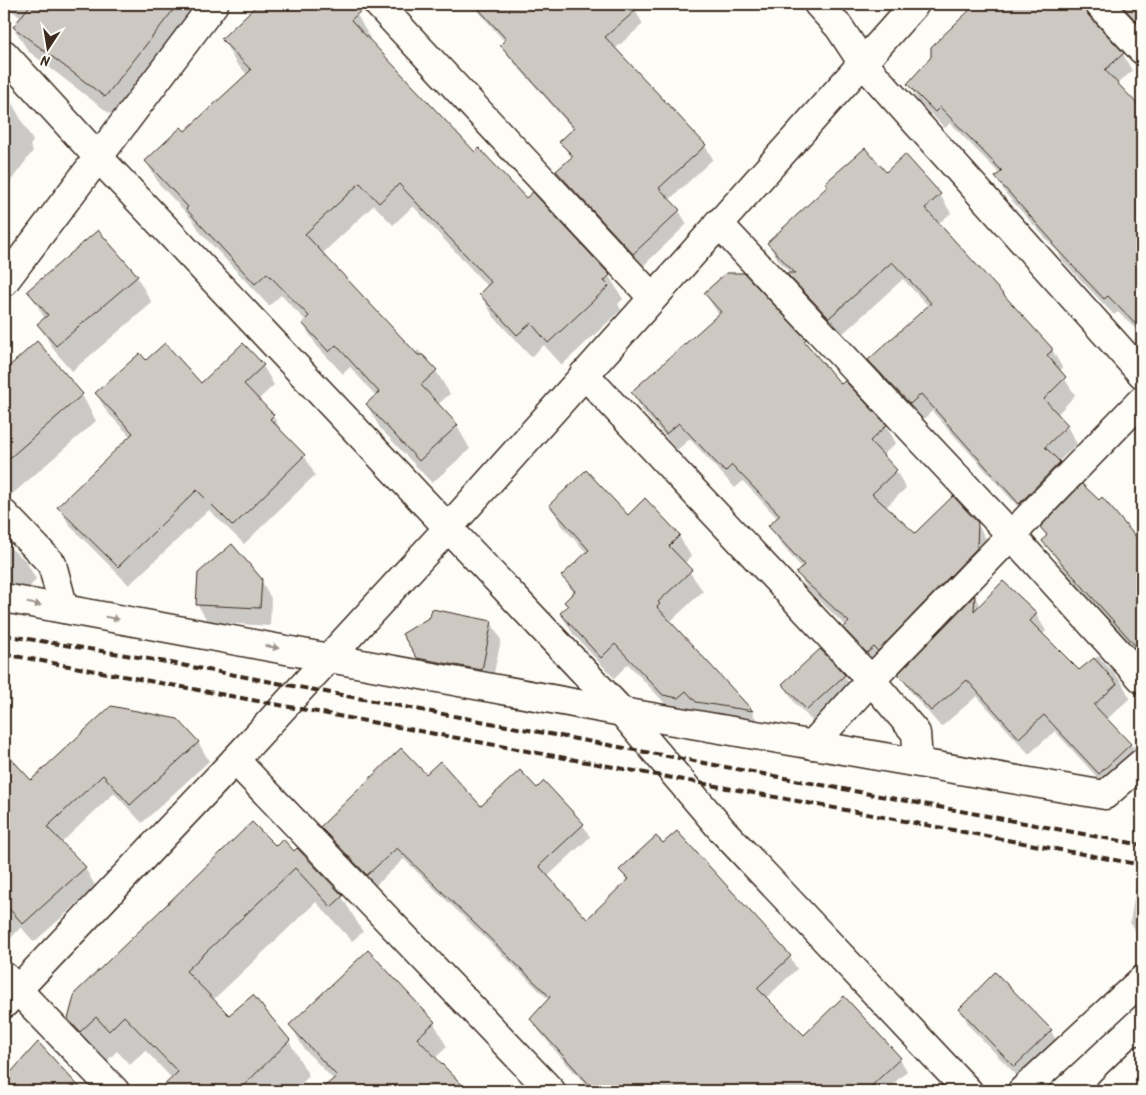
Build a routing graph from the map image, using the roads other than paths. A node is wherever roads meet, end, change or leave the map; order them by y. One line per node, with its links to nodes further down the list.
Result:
1 (214, 4): 9 (street)
2 (378, 4): 12 (street)
3 (818, 4): 8 (street)
4 (915, 4): 8 (street)
5 (1099, 4): 6 (street)
6 (1142, 50)
7 (4, 54): 9 (street)
8 (862, 62): 10 (street); 14 (street)
9 (98, 157): 11 (street); 17 (street)
10 (718, 223): 12 (street); 18 (street)
11 (4, 282)
12 (652, 297): 13 (street)
13 (584, 374): 17 (street); 23 (street)
14 (1142, 374)
15 (1142, 400): 18 (street)
16 (4, 514): 20 (street)
17 (449, 527): 21 (street); 24 (street)
18 (1012, 536): 22 (street); 23 (street)
19 (4, 598): 20 (street, one-way to 20)
20 (64, 609): 21 (street, one-way to 21)
21 (328, 657): 24 (street); 26 (street)
22 (1142, 679)
23 (872, 680): 25 (street); 27 (street)
24 (622, 712): 25 (street); 34 (street)
25 (812, 745): 27 (street)
26 (235, 760): 30 (street); 33 (street)
27 (918, 762): 28 (street)
28 (1142, 763)
29 (1142, 980): 35 (street)
30 (8, 990): 32 (street)
31 (1142, 1060): 36 (street)
32 (115, 1091)
33 (551, 1091)
34 (968, 1091)
35 (1022, 1091)
36 (1110, 1091)

